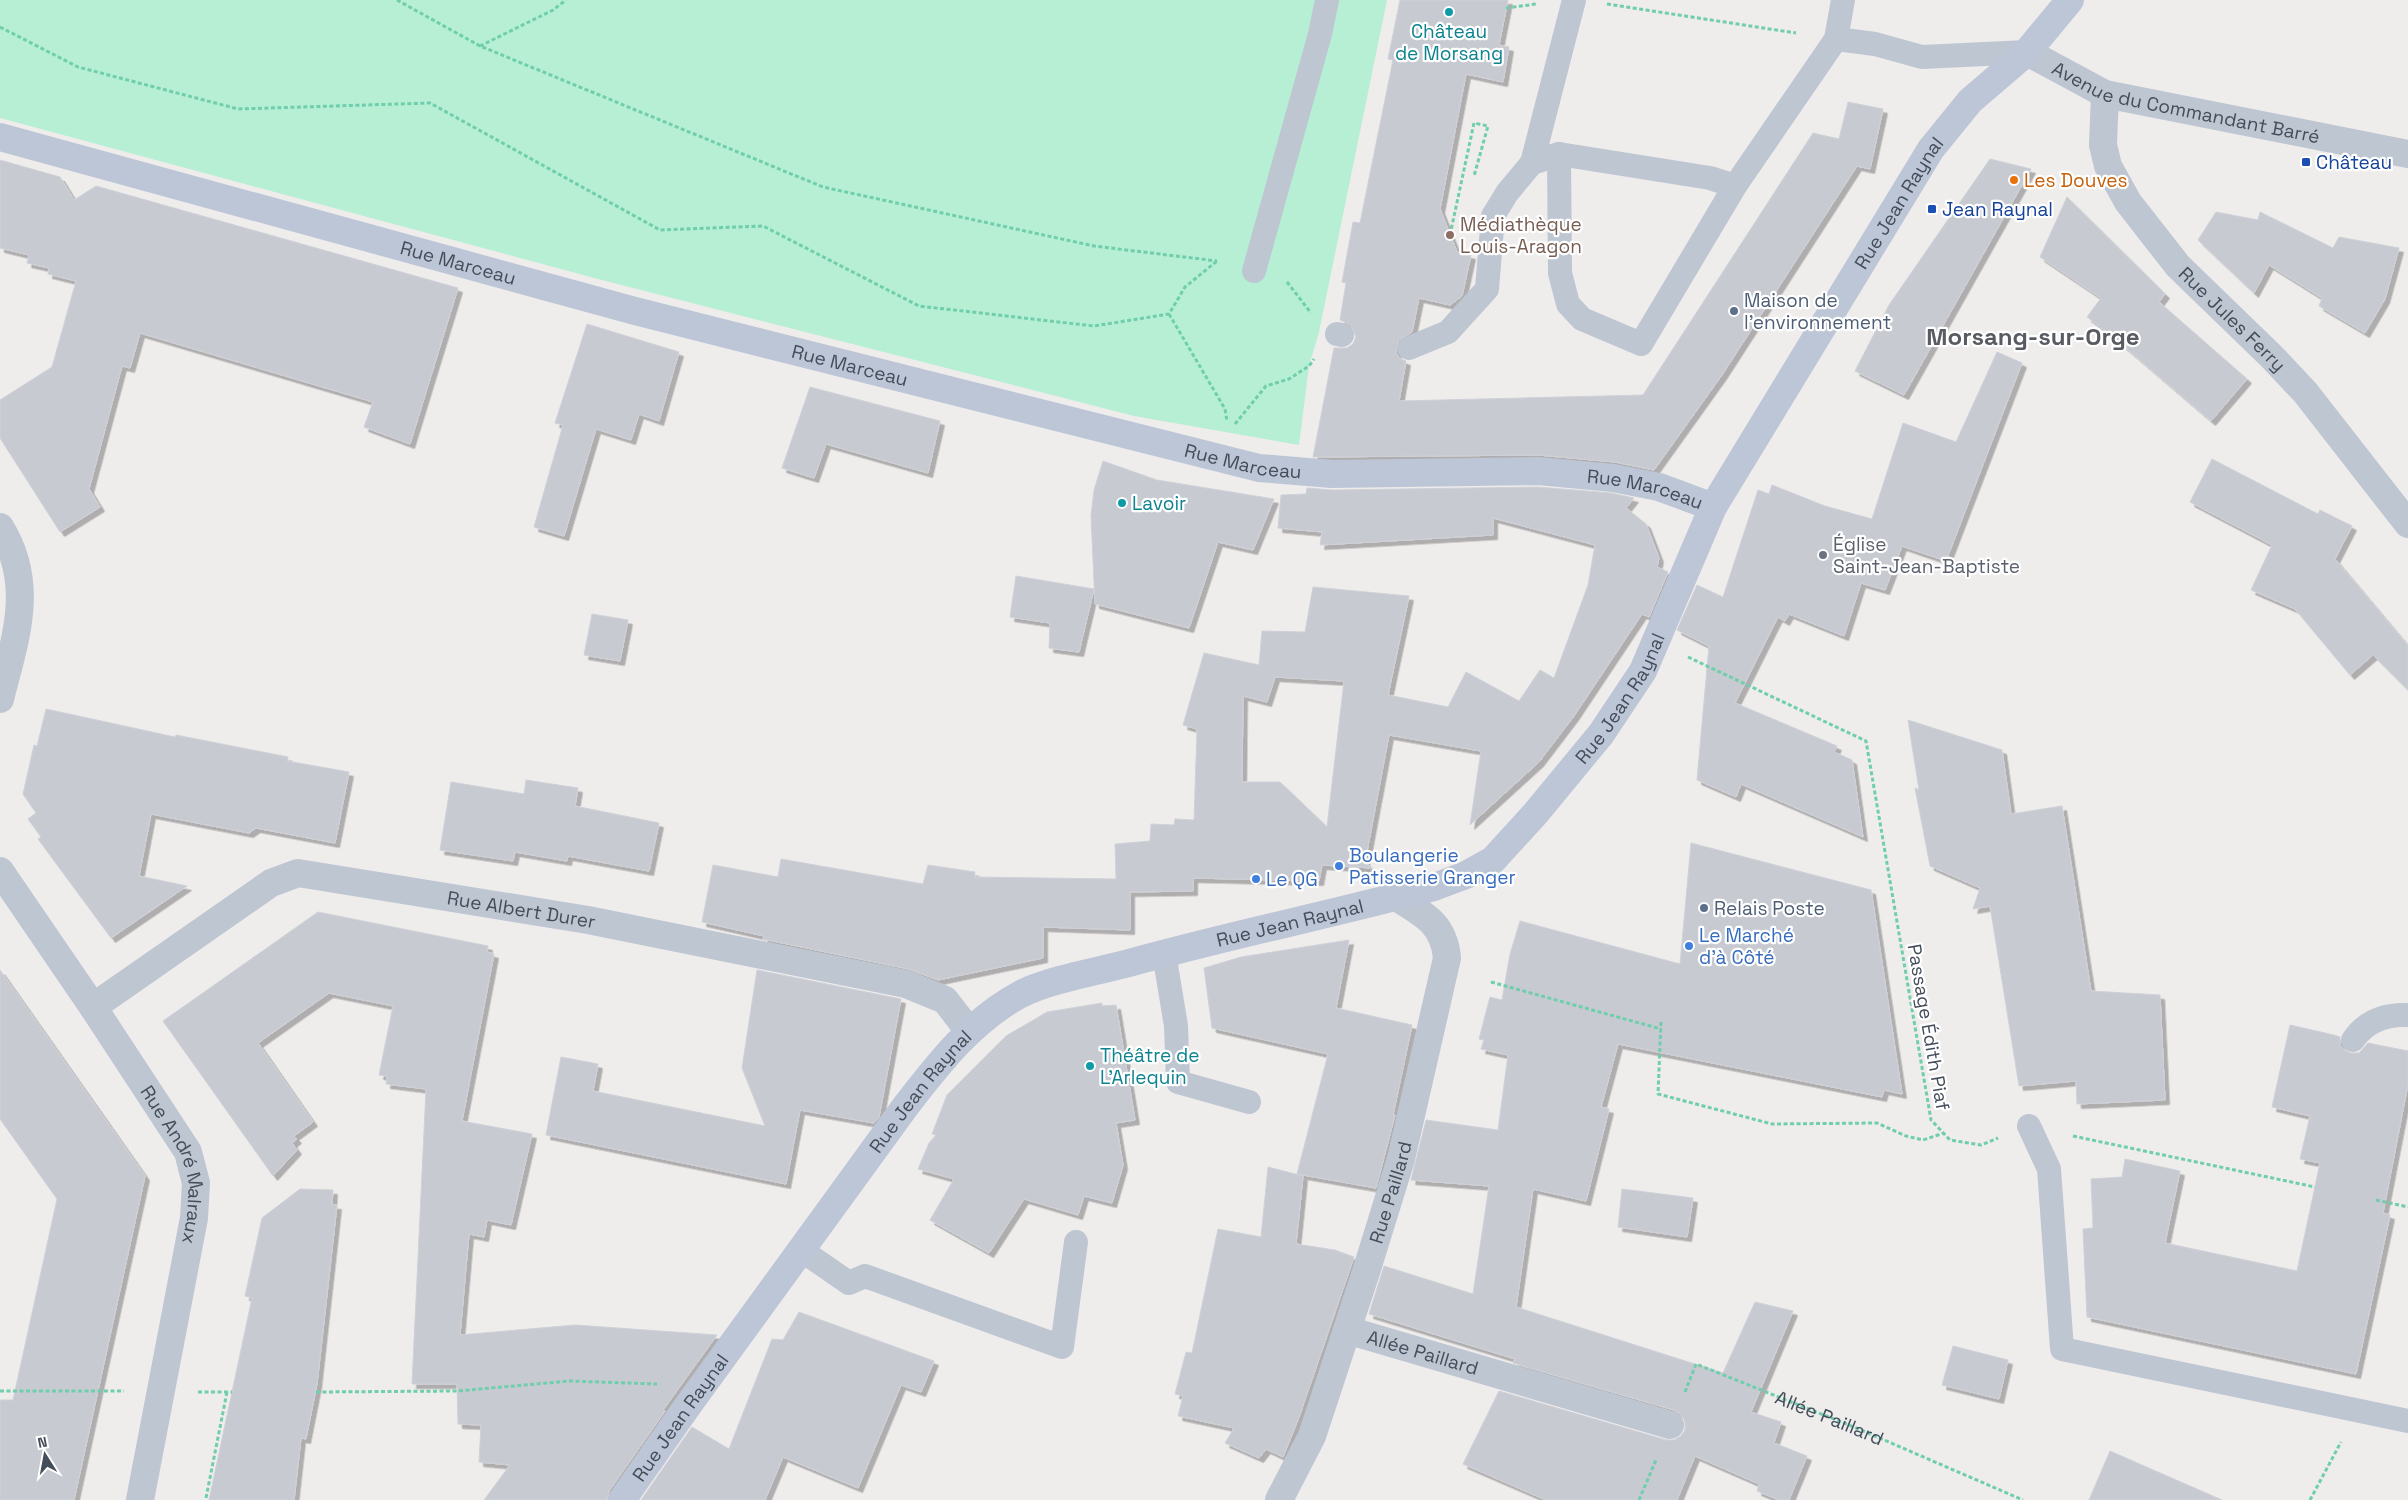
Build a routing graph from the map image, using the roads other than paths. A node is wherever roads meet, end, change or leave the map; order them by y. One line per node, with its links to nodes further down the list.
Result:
1 (1327, 0): 13 (lane)
2 (1574, 0): 11 (lane)
3 (1843, 0): 5 (lane)
4 (2070, 0): 6 (main road, Rue Jean Raynal)
5 (1836, 39): 6 (lane); 12 (lane)
6 (2027, 52): 7 (street, Avenue du Commandant Barré); 15 (main road, Rue Jean Raynal)
7 (2105, 94): 10 (street, Avenue du Commandant Barré); 16 (street, Rue Jules Ferry)
8 (0, 137): 15 (main road, Rue Marceau)
9 (1559, 154): 11 (lane); 12 (lane); 12 (lane)
10 (2408, 154)
11 (1532, 164): 14 (lane)
12 (1735, 186)
13 (1254, 271)
14 (1408, 348)
15 (1713, 506): 20 (main road, Rue Jean Raynal)
16 (2408, 524)
17 (0, 527): 18 (street)
18 (0, 699)
19 (0, 872): 22 (street, Rue André Malraux)
20 (1396, 897): 21 (main road, Rue Jean Raynal); 30 (street, Rue Paillard)
21 (1164, 953): 24 (main road, Rue Jean Raynal); 26 (lane)
22 (93, 1007): 24 (street, Rue Albert Durer); 33 (street, Rue André Malraux)
23 (2408, 1015): 25 (lane)
24 (969, 1031): 29 (main road, Rue Jean Raynal)
25 (2353, 1040)
26 (1249, 1102)
27 (2029, 1126): 31 (lane)
28 (1076, 1242): 29 (lane)
29 (801, 1250): 34 (main road, Rue Jean Raynal)
30 (1347, 1330): 32 (street, Allée Paillard); 35 (street, Rue Paillard)
31 (2408, 1421)
32 (1670, 1426)
33 (140, 1500)
34 (622, 1500)
35 (1280, 1500)

